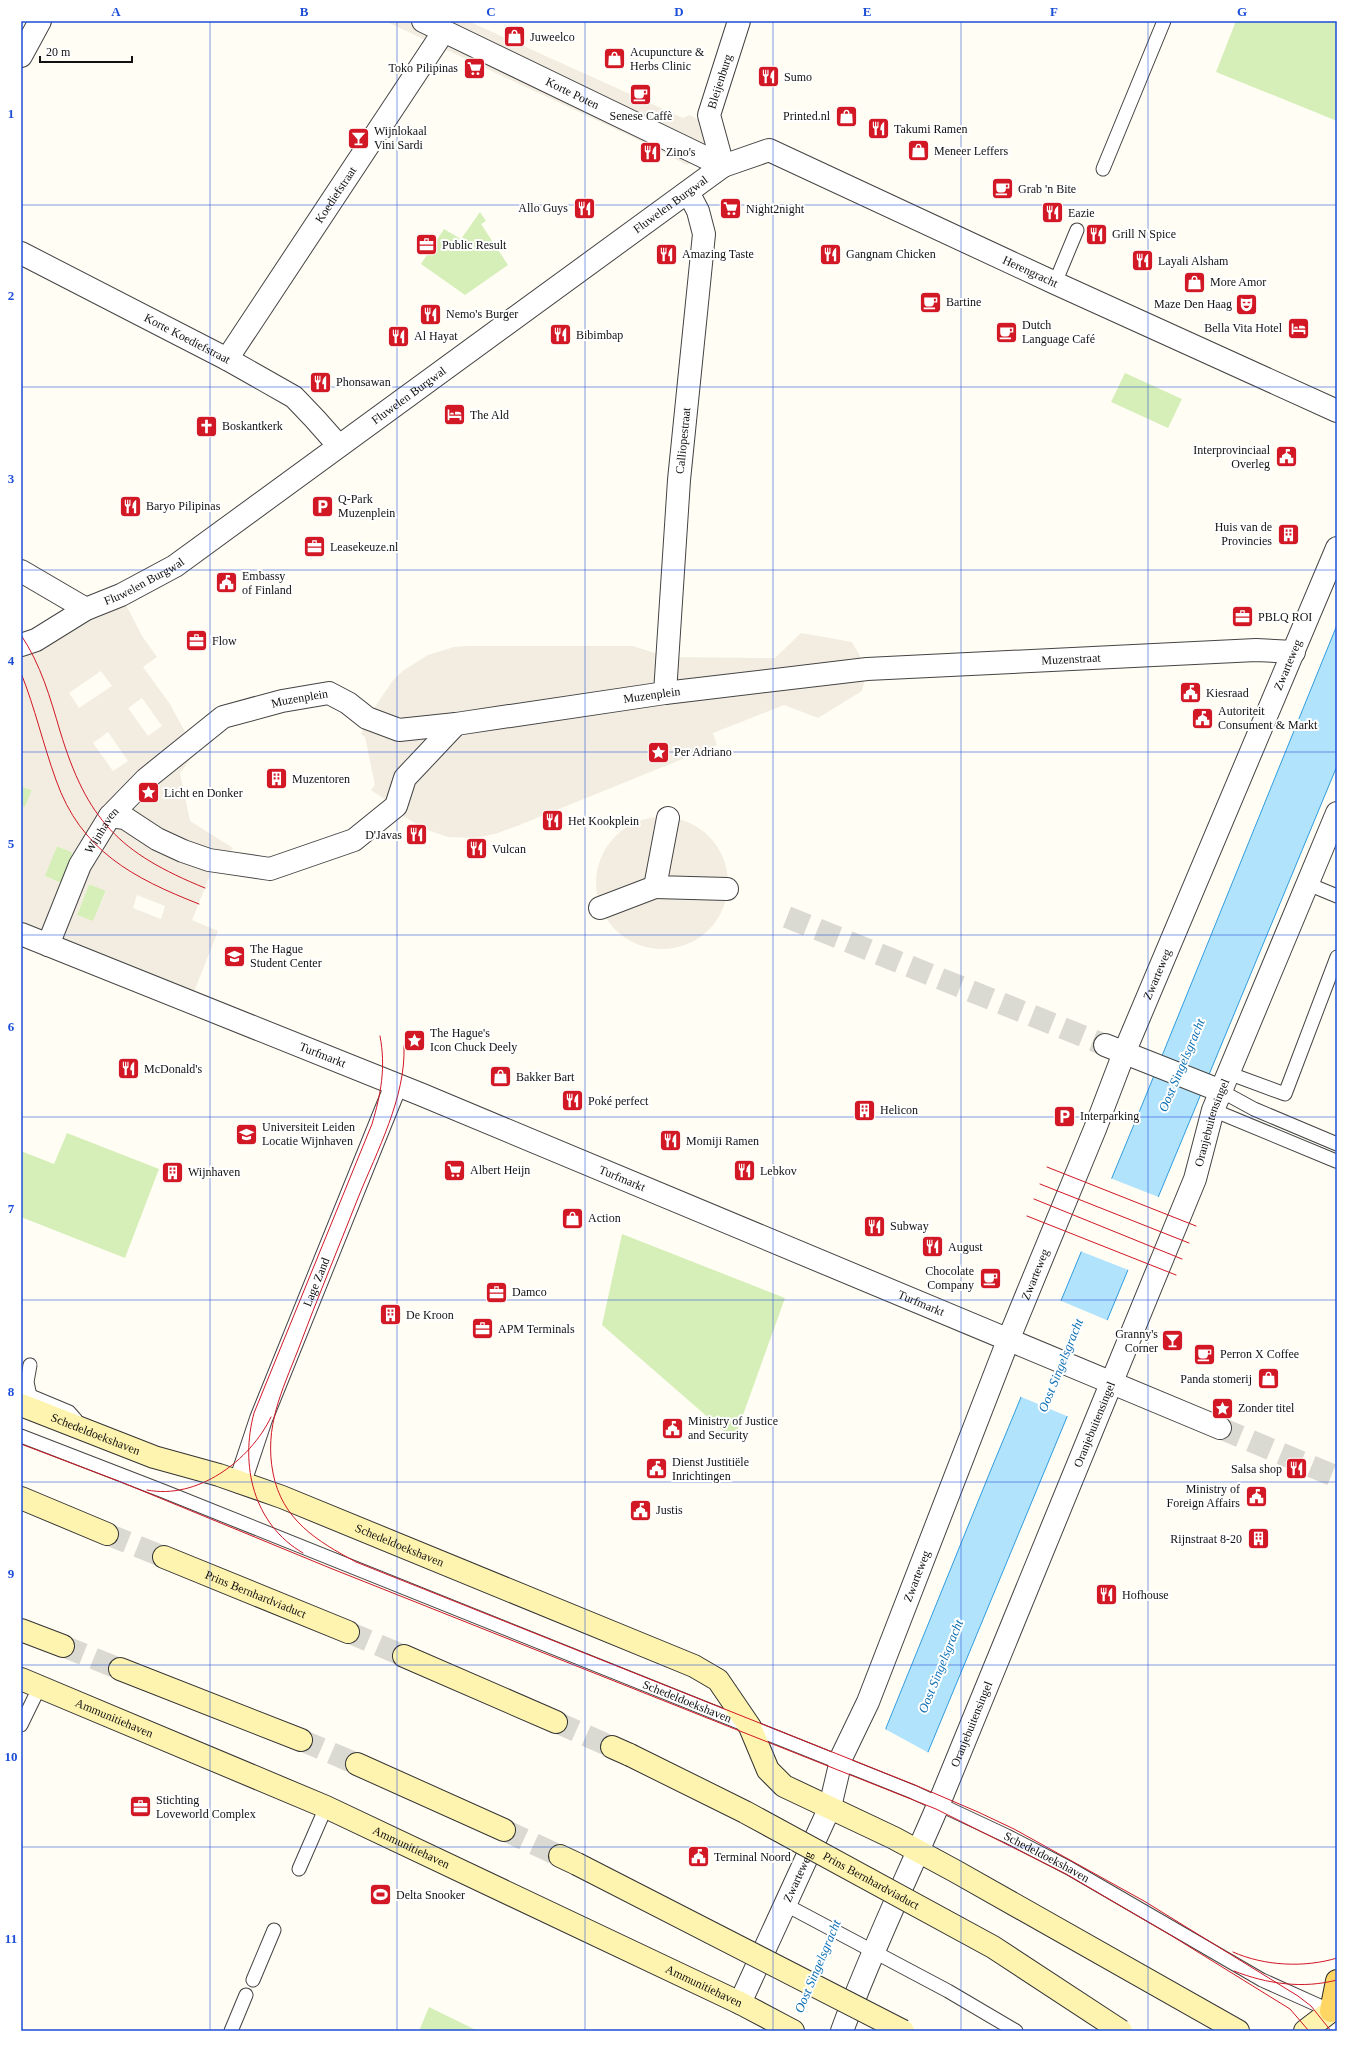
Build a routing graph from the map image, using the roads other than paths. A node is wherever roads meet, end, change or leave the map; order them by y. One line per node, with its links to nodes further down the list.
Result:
1 (40, 21): 5 (street)
2 (739, 21): 6 (street, Bleijenburg)
3 (1164, 21): 7 (lane)
4 (432, 24): 6 (street, Korte Poten); 12 (street, Koediefstraat)
5 (21, 56)
6 (723, 166): 8 (street, Fluwelen Burgwal); 11 (street, Herengracht)
7 (1102, 169)
8 (688, 192): 14 (street, Fluwelen Burgwal); 21 (street, Calliopestraat)
9 (1077, 230): 11 (lane)
10 (21, 253): 12 (street, Korte Koediefstraat)
11 (1055, 283): 13 (street, Herengracht)
12 (227, 359): 14 (street, Korte Koediefstraat)
13 (1337, 411)
14 (338, 445): 17 (street, Fluwelen Burgwal)
15 (1337, 548): 19 (street, Zwarteweg)
16 (21, 571): 17 (street)
17 (86, 609): 18 (street, Fluwelen Burgwal)
18 (21, 645)
19 (1294, 652): 20 (street, Muzenstraat); 35 (street, Zwarteweg)
20 (848, 671): 21 (street, Muzenplein)
21 (665, 693): 22 (street, Muzenplein)
22 (456, 724): 23 (street, Muzenplein); 25 (street)
23 (192, 741): 25 (street, Wijnhaven)
24 (1337, 814): 27 (street, Oranjebuitensingel)
25 (110, 816): 33 (street, Wijnhaven)
26 (668, 818): 28 (street)
27 (1308, 884): 30 (lane); 37 (street, Oranjebuitensingel)
28 (655, 887): 29 (street); 31 (street)
29 (727, 889)
30 (1337, 896)
31 (600, 908)
32 (21, 934): 33 (street, Turfmarkt)
33 (48, 945): 36 (street, Turfmarkt)
34 (1337, 957): 37 (lane)
35 (1115, 1049): 37 (street); 40 (street, Zwarteweg)
36 (396, 1084): 40 (street, Turfmarkt); 46 (street, Lage Zand)
37 (1217, 1090): 38 (lane); 39 (lane); 42 (street, Oranjebuitensingel)
38 (1337, 1144)
39 (1336, 1161)
40 (1009, 1338): 42 (street, Turfmarkt); 61 (street, Zwarteweg)
41 (21, 1378): 43 (lane)
42 (1112, 1382): 44 (street, Turfmarkt); 63 (street, Oranjebuitensingel)
43 (24, 1398): 46 (street, Schedeldoekshaven)
44 (1220, 1428)
45 (21, 1436): 58 (lane, Schedeldoekshaven)
46 (240, 1482): 58 (street, Schedeldoekshaven)
47 (21, 1498): 48 (street)
48 (107, 1534)
49 (164, 1557): 51 (street, Prins Bernhardviaduct)
50 (21, 1630): 52 (street)
51 (348, 1632)
52 (63, 1646)
53 (404, 1656): 56 (street)
54 (120, 1669): 59 (street)
55 (30, 1683): 57 (lane); 64 (street, Ammunitiehaven)
56 (556, 1722)
57 (21, 1725)
58 (750, 1727): 61 (lane, Schedeldoekshaven); 65 (street, Schedeldoekshaven)
59 (301, 1740)
60 (621, 1751): 83 (street, Prins Bernhardviaduct, bridge)
61 (840, 1763): 63 (lane, Schedeldoekshaven); 65 (street, Zwarteweg)
62 (357, 1764): 66 (street)
63 (939, 1804): 67 (street, Oranjebuitensingel); 77 (lane, Schedeldoekshaven)
64 (326, 1807): 69 (lane); 76 (street, Ammunitiehaven)
65 (830, 1807): 67 (street, Schedeldoekshaven); 70 (street, Zwarteweg)
66 (504, 1830)
67 (918, 1852): 72 (street, Oranjebuitensingel); 84 (street, Schedeldoekshaven)
68 (569, 1860): 81 (street, bridge)
69 (299, 1869)
70 (786, 1905): 72 (lane); 76 (street, Zwarteweg)
71 (274, 1930): 73 (lane)
72 (873, 1952): 80 (street, Oranjebuitensingel); 82 (lane)
73 (253, 1980)
74 (1337, 1981): 77 (main road)
75 (246, 1995): 78 (lane)
76 (740, 2003): 79 (street, Ammunitiehaven)
77 (1334, 2018): 85 (street)
78 (231, 2031)
79 (793, 2031)
80 (842, 2031)
81 (903, 2031)
82 (1016, 2031)
83 (1121, 2031)
84 (1238, 2031)
85 (1304, 2031)

